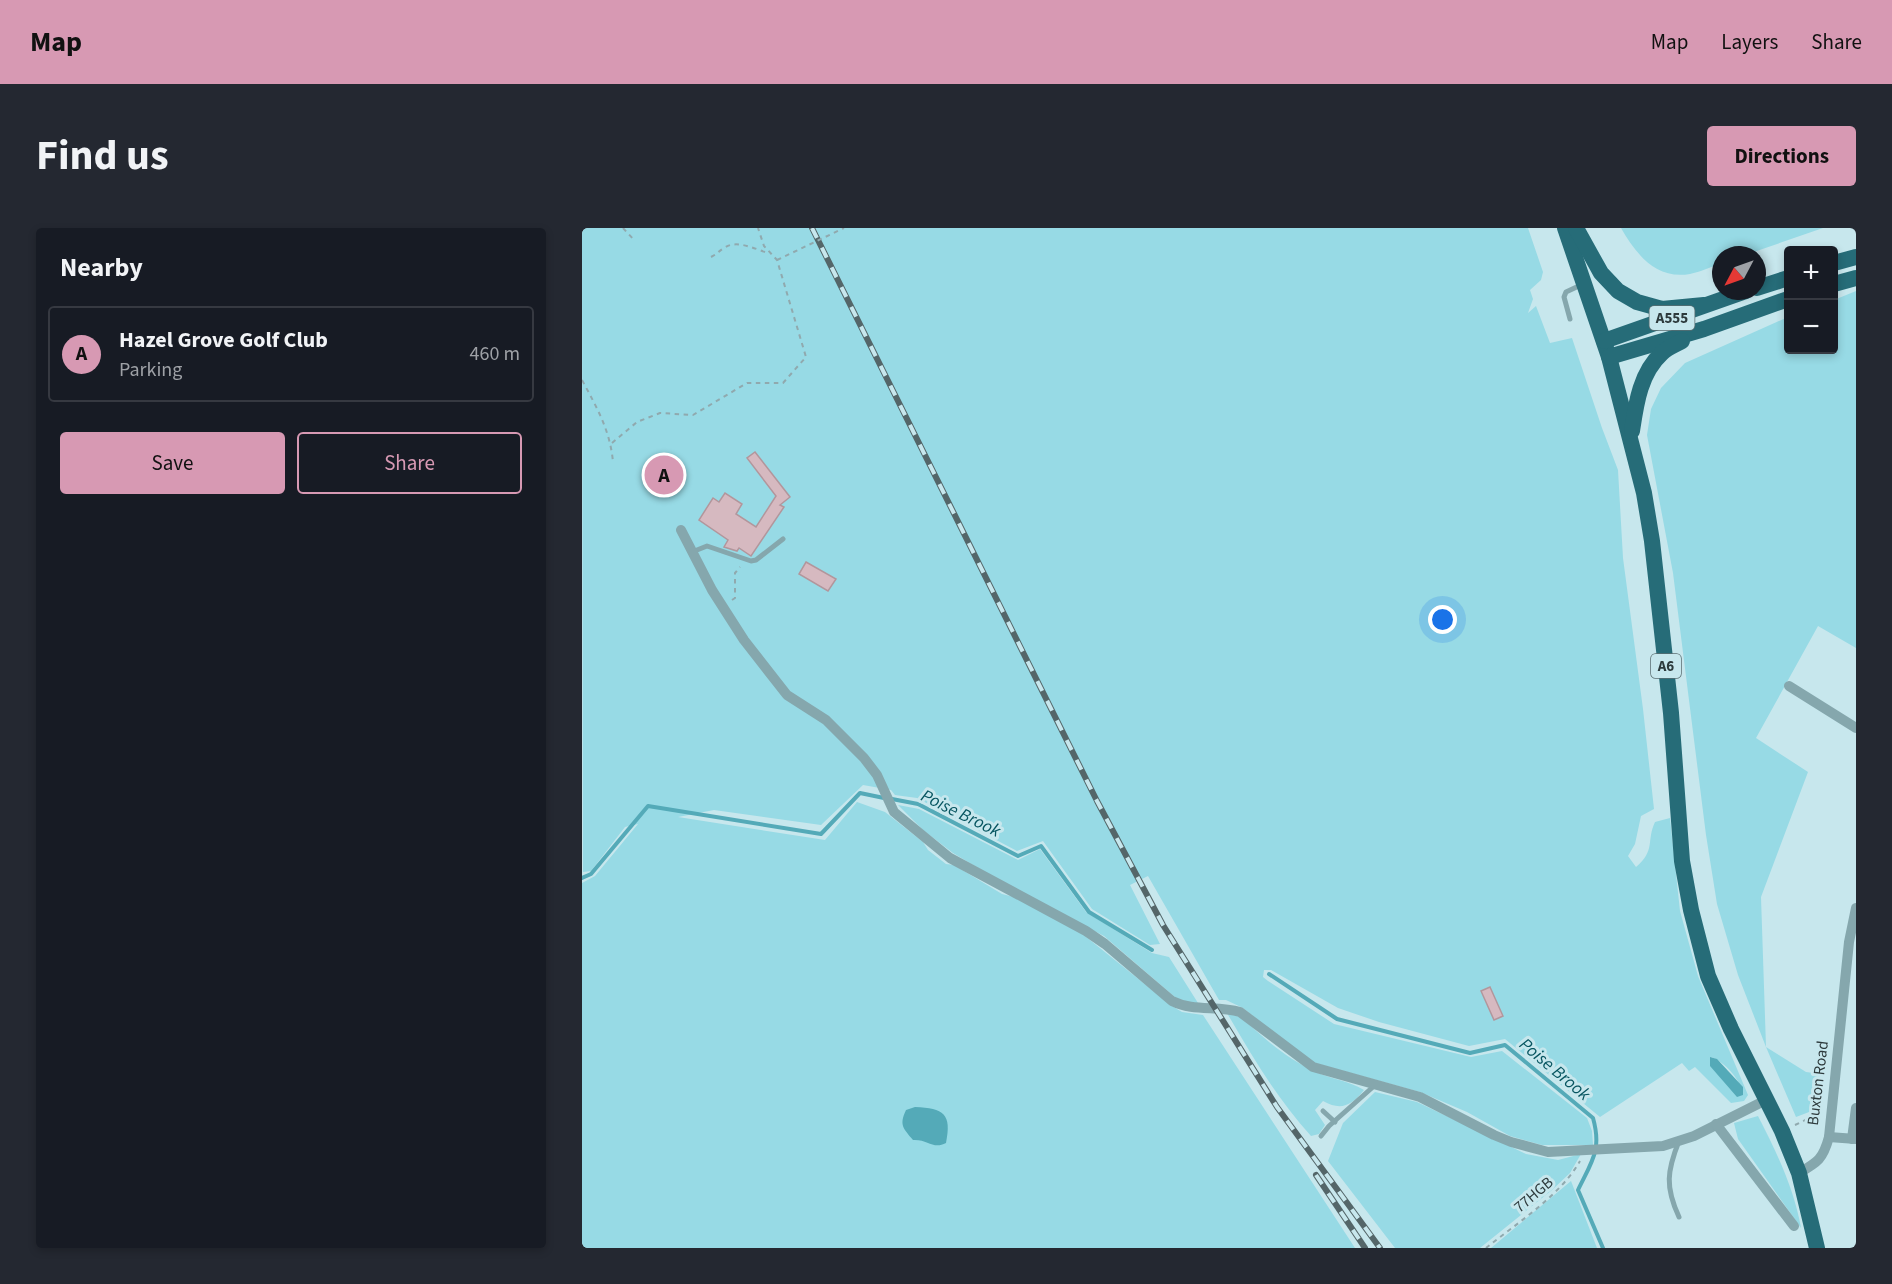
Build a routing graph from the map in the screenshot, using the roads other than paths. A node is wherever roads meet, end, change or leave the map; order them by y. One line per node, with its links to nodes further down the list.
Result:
1 (1565, 228): 8 (highway, A6)
2 (1576, 228): 12 (highway)
3 (1856, 256): 4 (highway)
4 (1838, 261)
5 (1856, 278): 7 (highway)
6 (1784, 279): 9 (highway)
7 (1838, 283)
8 (1584, 284): 13 (lane); 15 (highway, A6)
9 (1766, 285)
10 (1719, 300): 12 (highway, A555)
11 (1785, 300): 14 (highway, A555)
12 (1704, 305): 15 (highway, A555)
13 (1570, 319)
14 (1704, 329): 16 (highway, A555); 17 (highway)
15 (1604, 341): 16 (highway, A6)
16 (1609, 357): 17 (highway, A6)
17 (1631, 438): 25 (highway, A6)
18 (681, 530): 20 (street)
19 (783, 539): 20 (lane)
20 (692, 552): 24 (street)
21 (1789, 686): 22 (street)
22 (1856, 728)
23 (1856, 908): 31 (street, Buxton Road)
24 (1374, 1086): 28 (lane); 33 (street)
25 (1766, 1100): 29 (street); 34 (highway, A6)
26 (1856, 1108): 32 (street)
27 (1323, 1111): 28 (lane)
28 (1335, 1122): 30 (lane)
29 (1716, 1124): 33 (street); 36 (street)
30 (1321, 1136)
31 (1829, 1137): 32 (street); 34 (street, Buxton Road)
32 (1854, 1139)
33 (1679, 1141): 35 (lane)
34 (1799, 1173): 37 (highway, A6)
35 (1679, 1217)
36 (1794, 1226)
37 (1817, 1248)

